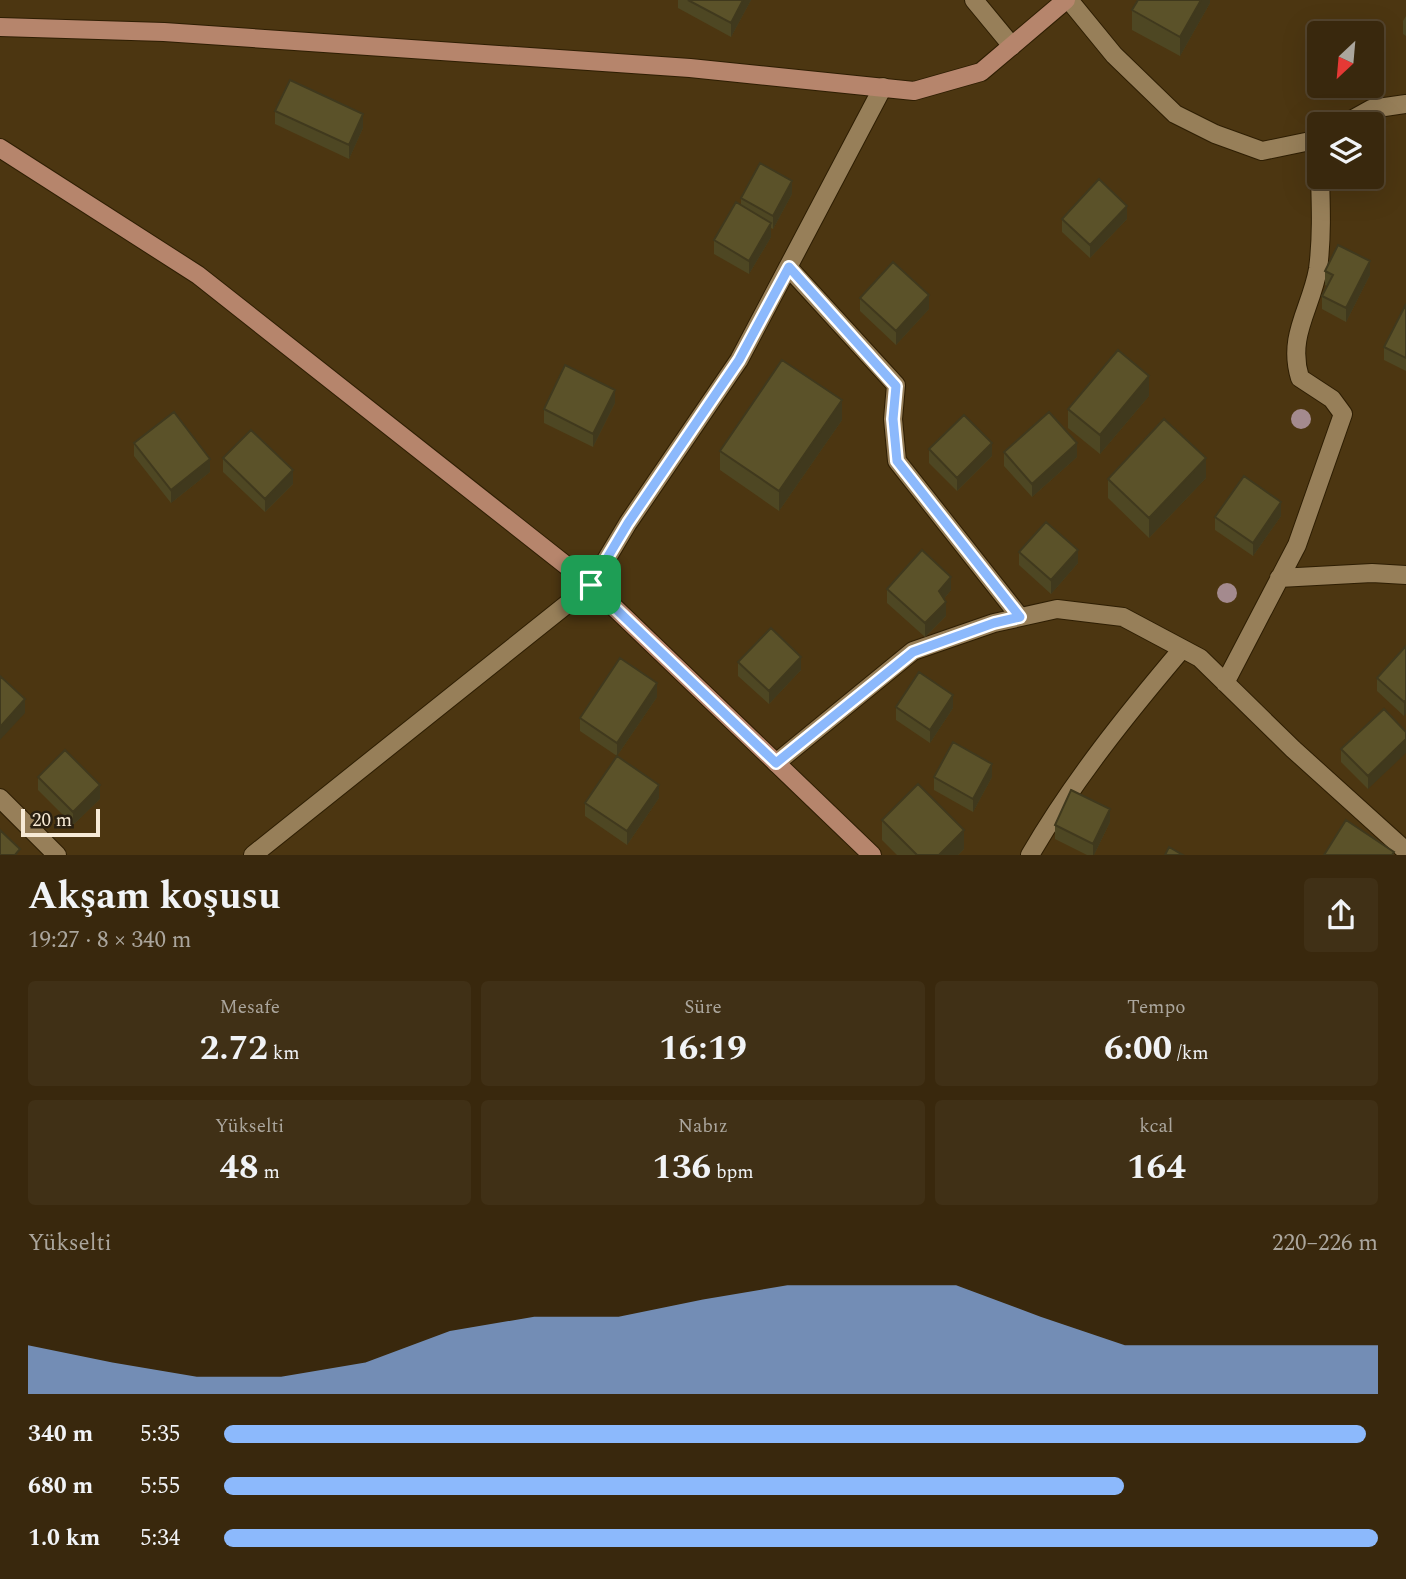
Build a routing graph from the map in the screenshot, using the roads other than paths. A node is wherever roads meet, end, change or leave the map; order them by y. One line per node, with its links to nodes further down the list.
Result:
1 (974, 0): 4 (street)
2 (1067, 0): 4 (street); 8 (street)
3 (0, 27): 5 (street)
4 (1012, 46): 5 (street)
5 (883, 87): 11 (street)
6 (1406, 104): 7 (street)
7 (1366, 112)
8 (1307, 142)
9 (0, 148): 14 (street)
10 (1320, 189): 13 (street)
11 (789, 267): 14 (street); 15 (street)
12 (1406, 575): 13 (street)
13 (1279, 578): 17 (street)
14 (591, 585): 18 (street); 23 (street)
15 (1020, 617): 16 (street); 18 (street)
16 (1182, 649): 17 (street); 24 (street)
17 (1225, 683): 20 (street)
18 (776, 763): 21 (street)
19 (0, 798): 22 (street)
20 (1406, 851)
21 (869, 854)
22 (57, 855)
23 (253, 855)
24 (1030, 855)

